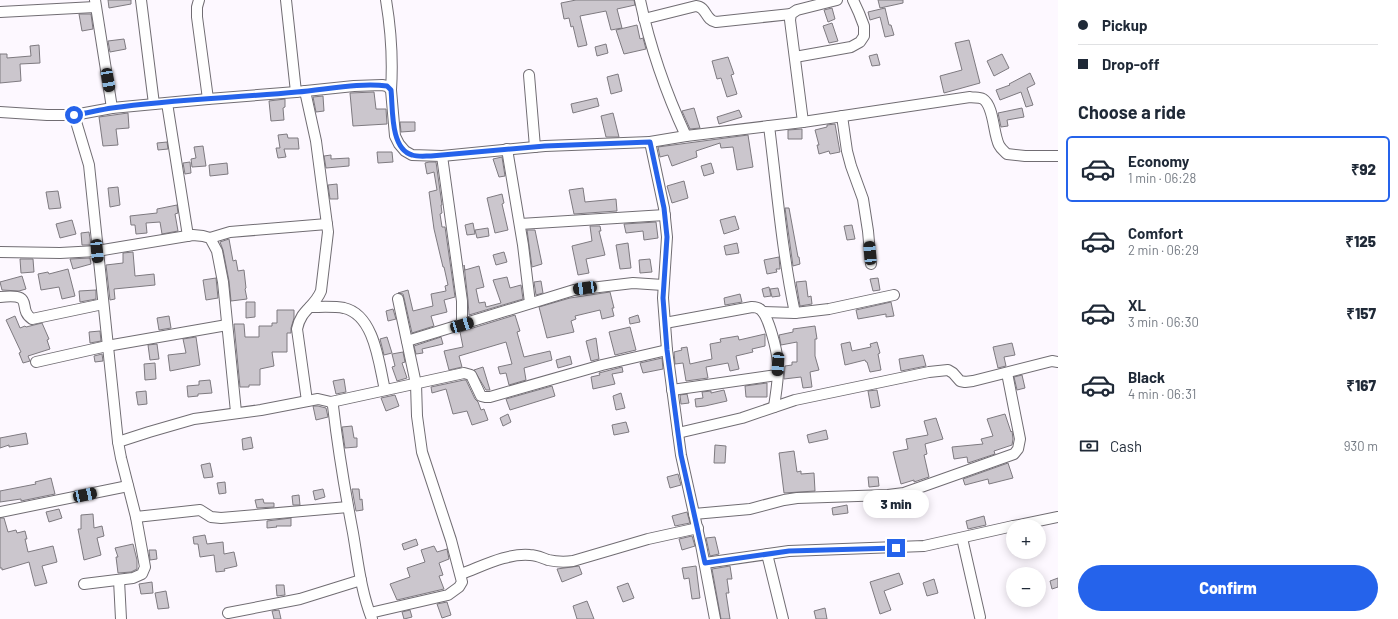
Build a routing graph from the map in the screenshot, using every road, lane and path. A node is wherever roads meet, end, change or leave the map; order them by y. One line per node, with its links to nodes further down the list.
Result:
1 (141, 0): 18 (street)
2 (199, 0): 16 (street)
3 (286, 0): 15 (street)
4 (386, 0): 14 (street)
5 (640, 0): 11 (street)
6 (837, 0): 10 (street)
7 (853, 0): 12 (street)
8 (95, 3): 9 (street); 19 (street)
9 (0, 12)
10 (791, 14): 11 (street); 12 (street)
11 (644, 19): 25 (street)
12 (795, 57): 23 (street)
13 (529, 75): 27 (street)
14 (391, 90): 15 (street); 29 (street)
15 (301, 92): 16 (street); 32 (street)
16 (208, 98): 17 (street)
17 (167, 103): 18 (street); 34 (street)
18 (154, 104): 19 (street)
19 (112, 108): 21 (street)
20 (0, 112): 21 (street)
21 (74, 115): 36 (street)
22 (842, 116): 23 (street); 30 (street); 38 (street)
23 (803, 122): 24 (street)
24 (769, 126): 25 (street); 47 (street)
25 (686, 136): 26 (street)
26 (650, 142): 27 (street); 31 (street)
27 (535, 147): 28 (street)
28 (507, 149): 29 (street); 33 (street)
29 (442, 156): 50 (street)
30 (1058, 156)
31 (665, 215): 33 (street); 39 (street)
32 (327, 224): 35 (street); 45 (street)
33 (520, 224): 43 (street)
34 (188, 236): 35 (street); 36 (street)
35 (210, 238): 49 (street)
36 (97, 251): 37 (street); 44 (street)
37 (0, 252)
38 (871, 264)
39 (663, 285): 43 (street); 48 (street)
40 (894, 295): 47 (street)
41 (0, 297): 44 (street)
42 (398, 299): 51 (street)
43 (530, 303): 50 (street)
44 (103, 304): 52 (street)
45 (310, 307): 59 (street); 61 (street)
46 (763, 312): 47 (street); 48 (street); 57 (street)
47 (795, 313)
48 (665, 323): 53 (street)
49 (227, 325): 52 (street); 64 (street)
50 (462, 325): 51 (street)
51 (407, 341): 58 (street)
52 (107, 346): 54 (street); 66 (street)
53 (667, 350): 58 (street); 60 (street)
54 (36, 362)
55 (1058, 362): 56 (street)
56 (1007, 373): 63 (street); 70 (street)
57 (777, 375): 60 (street); 63 (street)
58 (416, 384): 59 (street); 79 (street)
59 (385, 390): 62 (street)
60 (672, 390): 65 (street)
61 (307, 401): 62 (street); 64 (street)
62 (331, 402): 68 (street)
63 (774, 406): 65 (street)
64 (236, 412): 66 (street)
65 (678, 433): 70 (street)
66 (118, 442): 67 (street)
67 (128, 486): 69 (street); 71 (street)
68 (348, 506): 71 (street); 81 (street)
69 (0, 512)
70 (694, 514): 74 (street)
71 (136, 517): 80 (street)
72 (1058, 517): 73 (street)
73 (1046, 519)
74 (698, 528): 78 (street); 79 (street)
75 (1006, 528): 76 (street)
76 (962, 538): 77 (street); 86 (street)
77 (767, 554): 78 (street); 89 (street)
78 (705, 563): 88 (street)
79 (461, 574): 85 (street)
80 (119, 580): 82 (street); 87 (street)
81 (361, 580): 84 (street); 85 (street)
82 (84, 584)
83 (228, 613): 84 (street)
84 (247, 614)
85 (371, 616)
86 (980, 617)
87 (121, 619)
88 (715, 619)
89 (783, 619)

